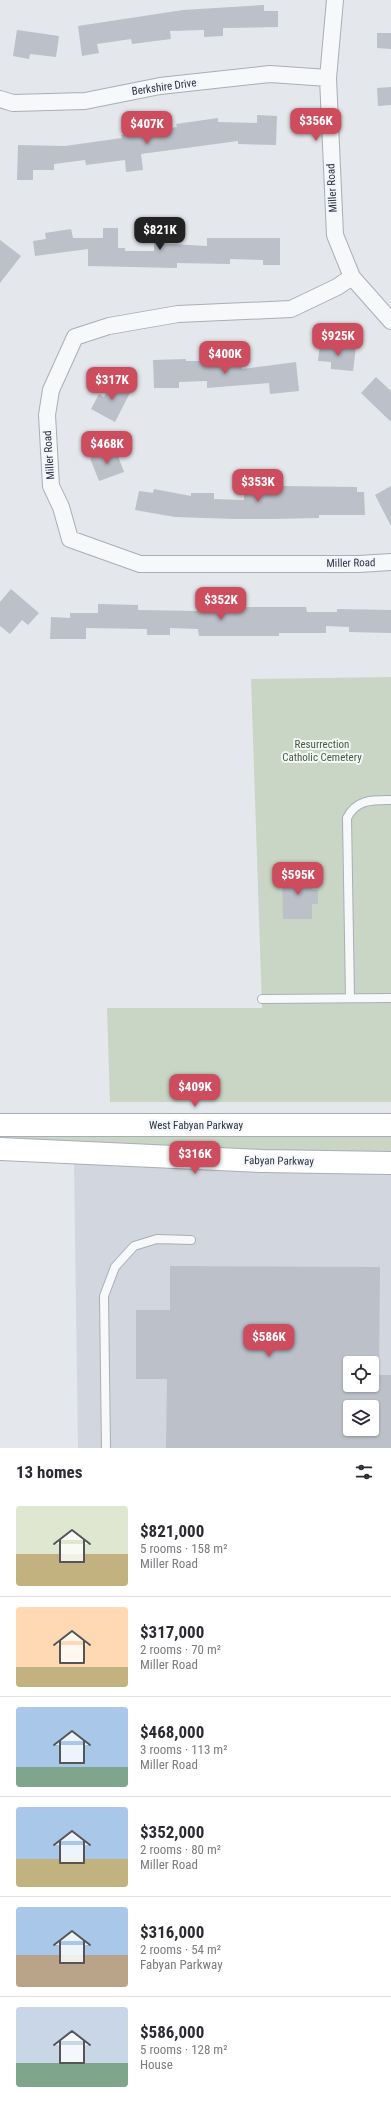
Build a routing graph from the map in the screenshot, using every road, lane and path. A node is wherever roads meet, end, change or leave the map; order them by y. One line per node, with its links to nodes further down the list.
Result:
1 (335, 0): 2 (street, Miller Road)
2 (328, 78): 3 (street, Berkshire Drive); 4 (street, Miller Road)
3 (0, 99)
4 (352, 277): 5 (street, Miller Road); 6 (street, Miller Road)
5 (391, 321)
6 (391, 562)
7 (391, 800): 8 (lane)
8 (350, 998): 9 (lane); 10 (lane)
9 (391, 998)
10 (262, 999)
11 (0, 1125): 12 (main road, West Fabyan Parkway)
12 (391, 1125)
13 (0, 1149): 14 (main road, Fabyan Parkway)
14 (391, 1163)
15 (191, 1240): 16 (lane)
16 (106, 1448)

